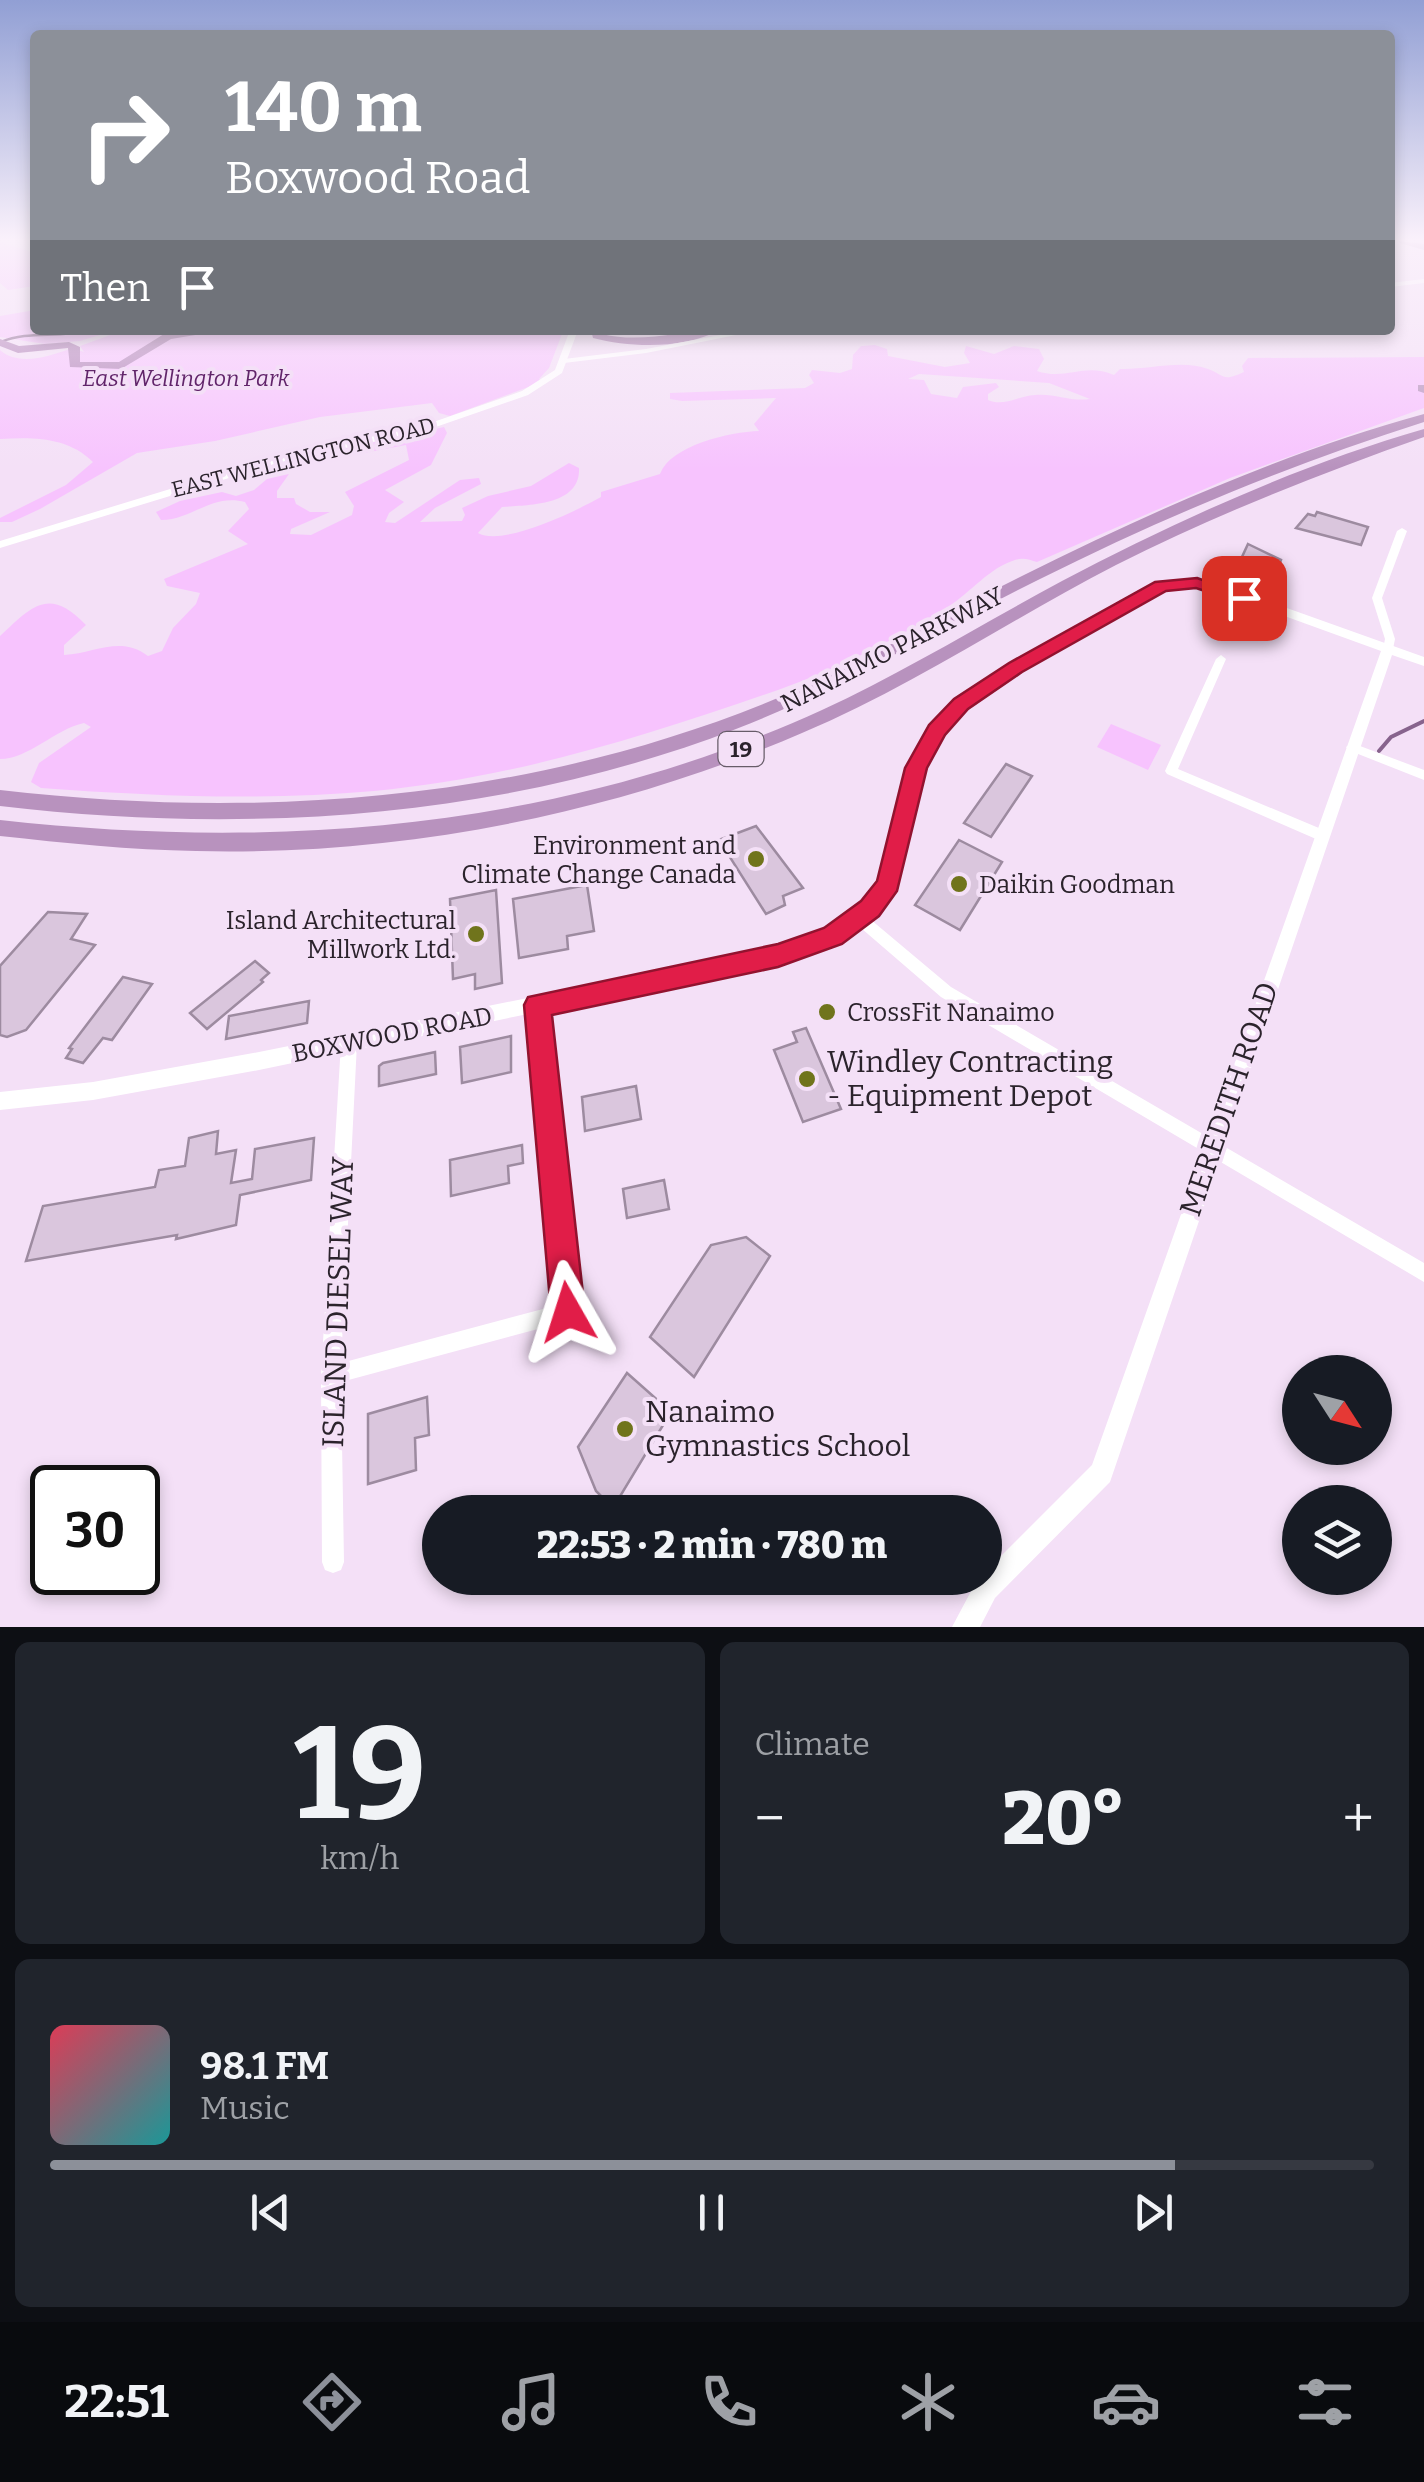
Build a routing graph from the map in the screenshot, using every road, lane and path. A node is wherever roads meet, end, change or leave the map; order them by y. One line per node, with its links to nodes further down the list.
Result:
1 (572, 335): 3 (street)
2 (731, 335): 3 (street)
3 (564, 361): 8 (street, EAST WELLINGTON ROAD)
4 (1424, 415): 6 (highway, NANAIMO PARKWAY / 19)
5 (1424, 436): 6 (highway, NANAIMO PARKWAY / 19)
6 (1287, 474): 14 (highway, NANAIMO PARKWAY / 19); 15 (highway, NANAIMO PARKWAY / 19)
7 (1402, 531): 9 (street)
8 (0, 544)
9 (1388, 649): 11 (street, BOXWOOD ROAD); 12 (street, MEREDITH ROAD); 17 (street, BOXWOOD ROAD)
10 (1222, 658): 16 (street)
11 (1424, 662)
12 (1352, 747): 13 (street); 16 (street, MEREDITH ROAD)
13 (1424, 775)
14 (0, 798)
15 (0, 828)
16 (1321, 835): 21 (street, MEREDITH ROAD)
17 (859, 918): 18 (street, BOXWOOD ROAD); 21 (street)
18 (538, 1005): 19 (street, BOXWOOD ROAD); 23 (street)
19 (349, 1043): 20 (street, BOXWOOD ROAD); 23 (street, ISLAND DIESEL WAY)
20 (0, 1100)
21 (1212, 1147): 22 (street); 25 (street, MEREDITH ROAD)
22 (1424, 1273)
23 (331, 1376): 24 (street, ISLAND DIESEL WAY)
24 (332, 1562)
25 (965, 1627)

